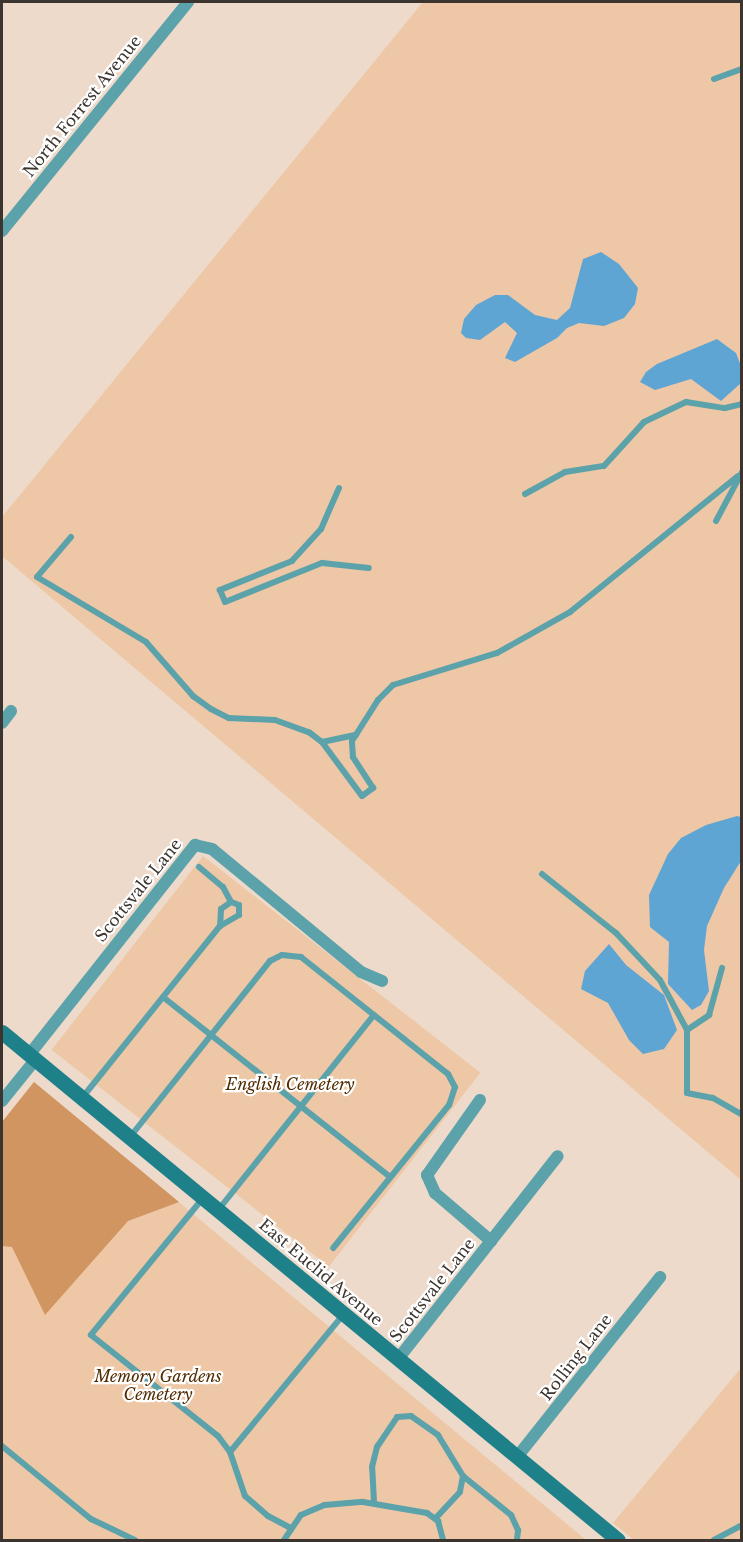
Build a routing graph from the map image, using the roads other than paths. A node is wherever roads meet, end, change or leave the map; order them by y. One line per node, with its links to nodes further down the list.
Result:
1 (188, 2): 4 (street, North Forrest Avenue)
2 (741, 69): 3 (lane)
3 (714, 79)
4 (2, 231)
5 (741, 404): 8 (lane)
6 (740, 474): 9 (lane); 14 (lane)
7 (339, 488): 11 (lane)
8 (525, 494)
9 (716, 521)
10 (71, 537): 15 (lane)
11 (369, 568)
12 (11, 711): 13 (street)
13 (2, 723)
14 (356, 735): 15 (lane); 15 (lane)
15 (322, 742)
16 (199, 867): 18 (lane)
17 (542, 874): 24 (lane)
18 (231, 902): 19 (lane); 19 (lane)
19 (220, 926): 22 (lane)
20 (722, 968): 24 (lane)
21 (382, 981): 27 (street, Scottsvale Lane)
22 (163, 997): 26 (lane); 28 (lane)
23 (374, 1015): 26 (lane); 31 (lane); 35 (lane)
24 (687, 1030): 32 (lane)
25 (2, 1032): 27 (main road, East Euclid Avenue)
26 (211, 1035): 31 (lane); 33 (lane)
27 (32, 1057): 28 (main road, East Euclid Avenue); 30 (street)
28 (81, 1098): 33 (main road, East Euclid Avenue)
29 (480, 1100): 38 (street, Scottsvale Lane)
30 (2, 1101)
31 (301, 1106): 35 (lane); 37 (lane)
32 (741, 1115)
33 (129, 1137): 36 (main road, East Euclid Avenue)
34 (558, 1156): 38 (street, Scottsvale Lane)
35 (390, 1177): 39 (lane)
36 (203, 1198): 37 (main road, East Euclid Avenue); 44 (lane)
37 (218, 1210): 41 (main road, East Euclid Avenue)
38 (491, 1241): 42 (street, Scottsvale Lane)
39 (333, 1248)
40 (660, 1277): 45 (street, Rolling Lane)
41 (344, 1314): 42 (main road, East Euclid Avenue); 44 (lane)
42 (398, 1359): 45 (main road, East Euclid Avenue)
43 (2, 1446): 51 (lane)
44 (230, 1452): 50 (lane)
45 (517, 1457): 55 (main road, East Euclid Avenue)
46 (463, 1476): 47 (lane); 48 (lane); 54 (lane)
47 (374, 1502): 48 (lane); 50 (lane)
48 (436, 1518): 53 (lane)
49 (741, 1525): 56 (lane)
50 (289, 1527): 52 (lane)
51 (135, 1540)
52 (284, 1540)
53 (443, 1540)
54 (517, 1540)
55 (618, 1540)
56 (714, 1540)

